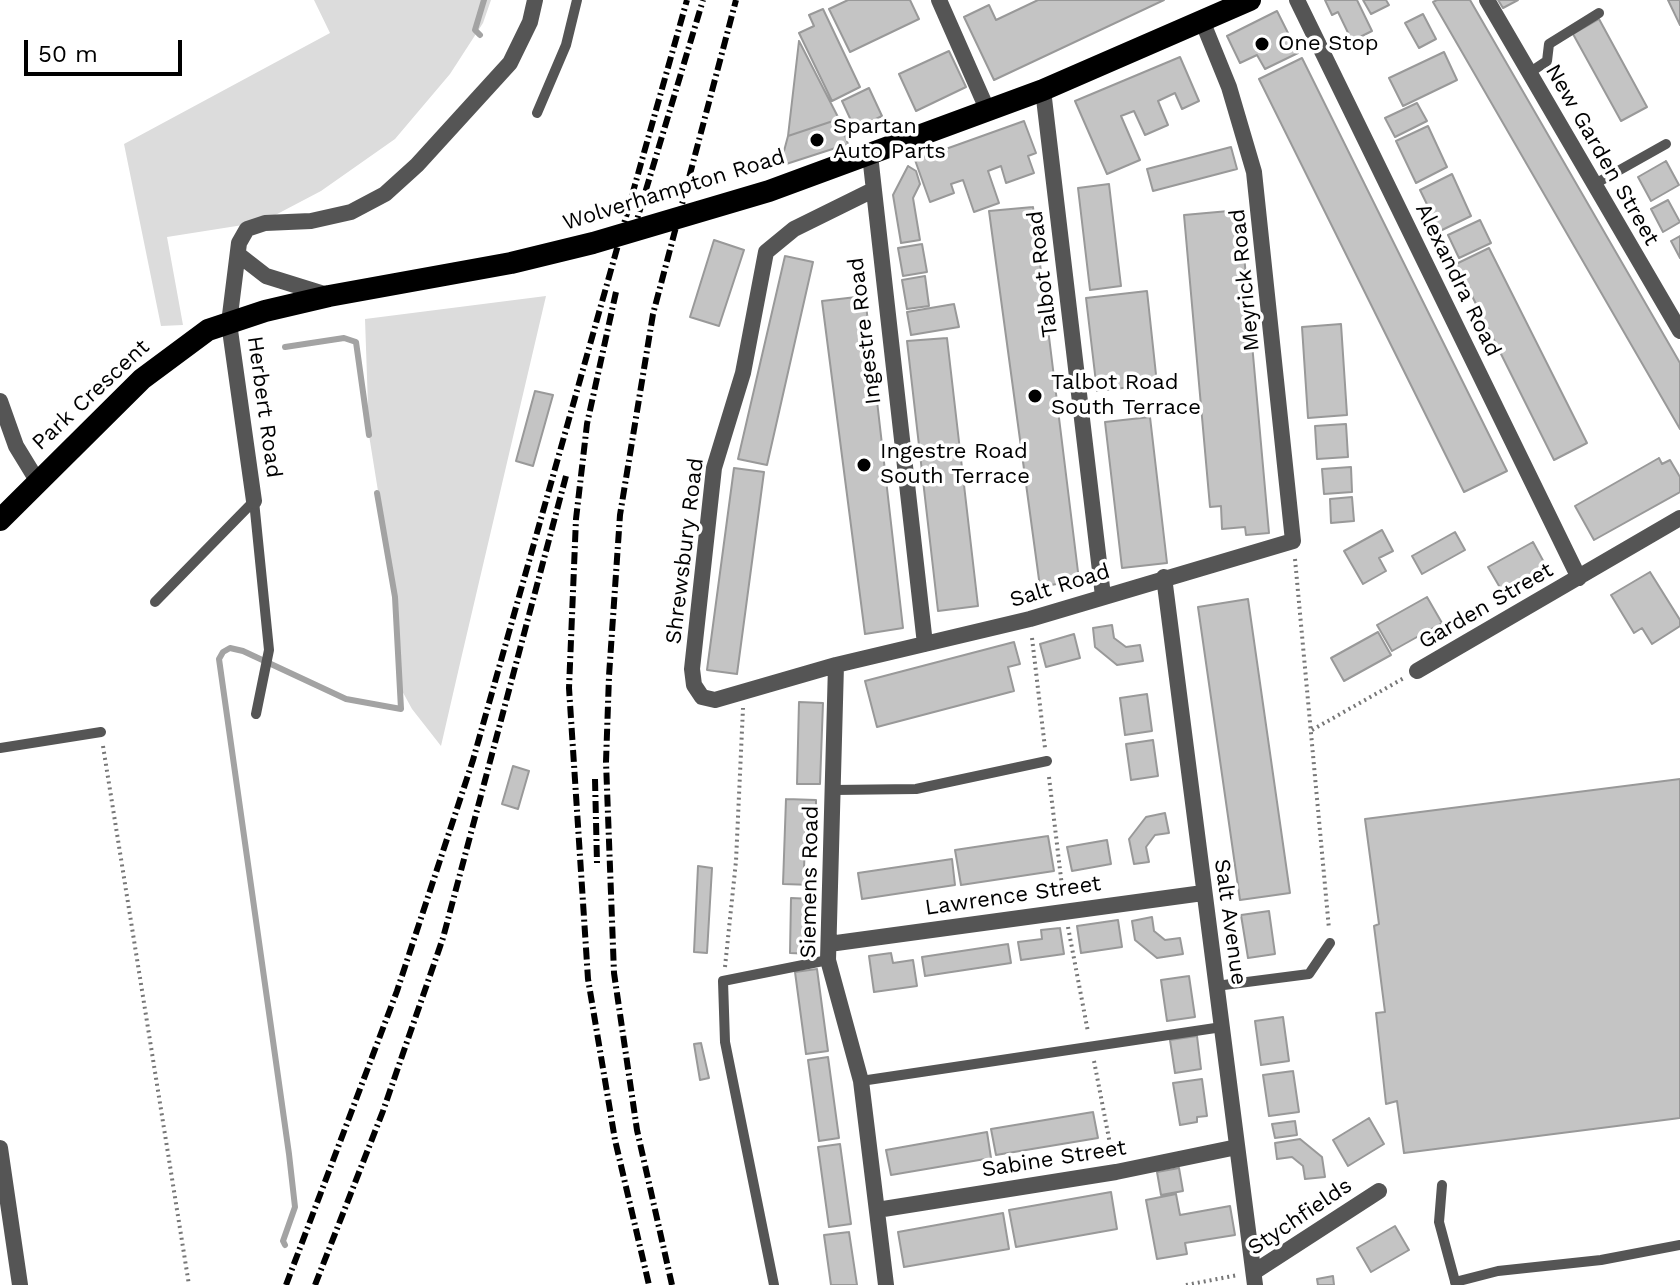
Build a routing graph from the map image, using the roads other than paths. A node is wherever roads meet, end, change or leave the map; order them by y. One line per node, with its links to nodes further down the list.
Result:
1 (535, 0): 17 (street)
2 (577, 0): 12 (lane)
3 (939, 0): 11 (street)
4 (1297, 0): 28 (street, Alexandra Road)
5 (1487, 0): 9 (street, New Garden Street)
6 (1236, 3): 8 (highway, Wolverhampton Road)
7 (1599, 13): 9 (lane)
8 (1203, 23): 10 (highway, Wolverhampton Road); 26 (street, Meyrick Road)
9 (1529, 73): 15 (street, New Garden Street)
10 (1043, 90): 11 (highway, Wolverhampton Road); 29 (street, Talbot Road)
11 (987, 109): 14 (highway, Wolverhampton Road)
12 (537, 113)
13 (1666, 144): 15 (lane)
14 (870, 155): 16 (street, Ingestre Road); 18 (highway, Wolverhampton Road)
15 (1593, 185): 20 (street, New Garden Street)
16 (871, 191): 31 (street, Ingestre Road); 32 (street, Shrewsbury Road)
17 (239, 255): 18 (street); 19 (street, Herbert Road)
18 (329, 296): 19 (highway, Wolverhampton Road)
19 (229, 323): 22 (highway, Park Crescent); 23 (street, Herbert Road)
20 (1680, 331)
21 (0, 401): 22 (street)
22 (38, 482): 25 (highway, Park Crescent)
23 (254, 501): 30 (lane, Herbert Road); 34 (lane)
24 (1680, 518): 28 (street, Garden Street)
25 (0, 520)
26 (1293, 541): 27 (street, Salt Road)
27 (1164, 577): 29 (street, Salt Road); 39 (street, Salt Avenue)
28 (1579, 578): 33 (street, Garden Street)
29 (1103, 596): 31 (street, Salt Road)
30 (155, 602)
31 (925, 644): 32 (street, Salt Road)
32 (836, 665): 38 (street, Siemens Road)
33 (1417, 671)
34 (256, 714)
35 (101, 732): 36 (lane)
36 (0, 748)
37 (1047, 761): 38 (lane)
38 (833, 790): 41 (street, Siemens Road)
39 (1203, 893): 41 (street, Lawrence Street); 42 (street, Salt Avenue)
40 (1330, 943): 42 (lane)
41 (828, 952): 44 (street, Siemens Road); 54 (lane)
42 (1216, 986): 43 (street, Salt Avenue)
43 (1222, 1027): 44 (lane); 45 (street, Salt Avenue)
44 (861, 1081): 49 (street, Siemens Road)
45 (1237, 1147): 49 (street, Sabine Street); 51 (street, Salt Avenue)
46 (0, 1148): 53 (street)
47 (1442, 1185): 52 (lane)
48 (1379, 1191): 51 (street, Stychfields)
49 (877, 1210): 55 (street, Siemens Road)
50 (1680, 1245): 52 (lane)
51 (1254, 1279)
52 (1455, 1284)
53 (20, 1285)
54 (774, 1285)
55 (886, 1285)

